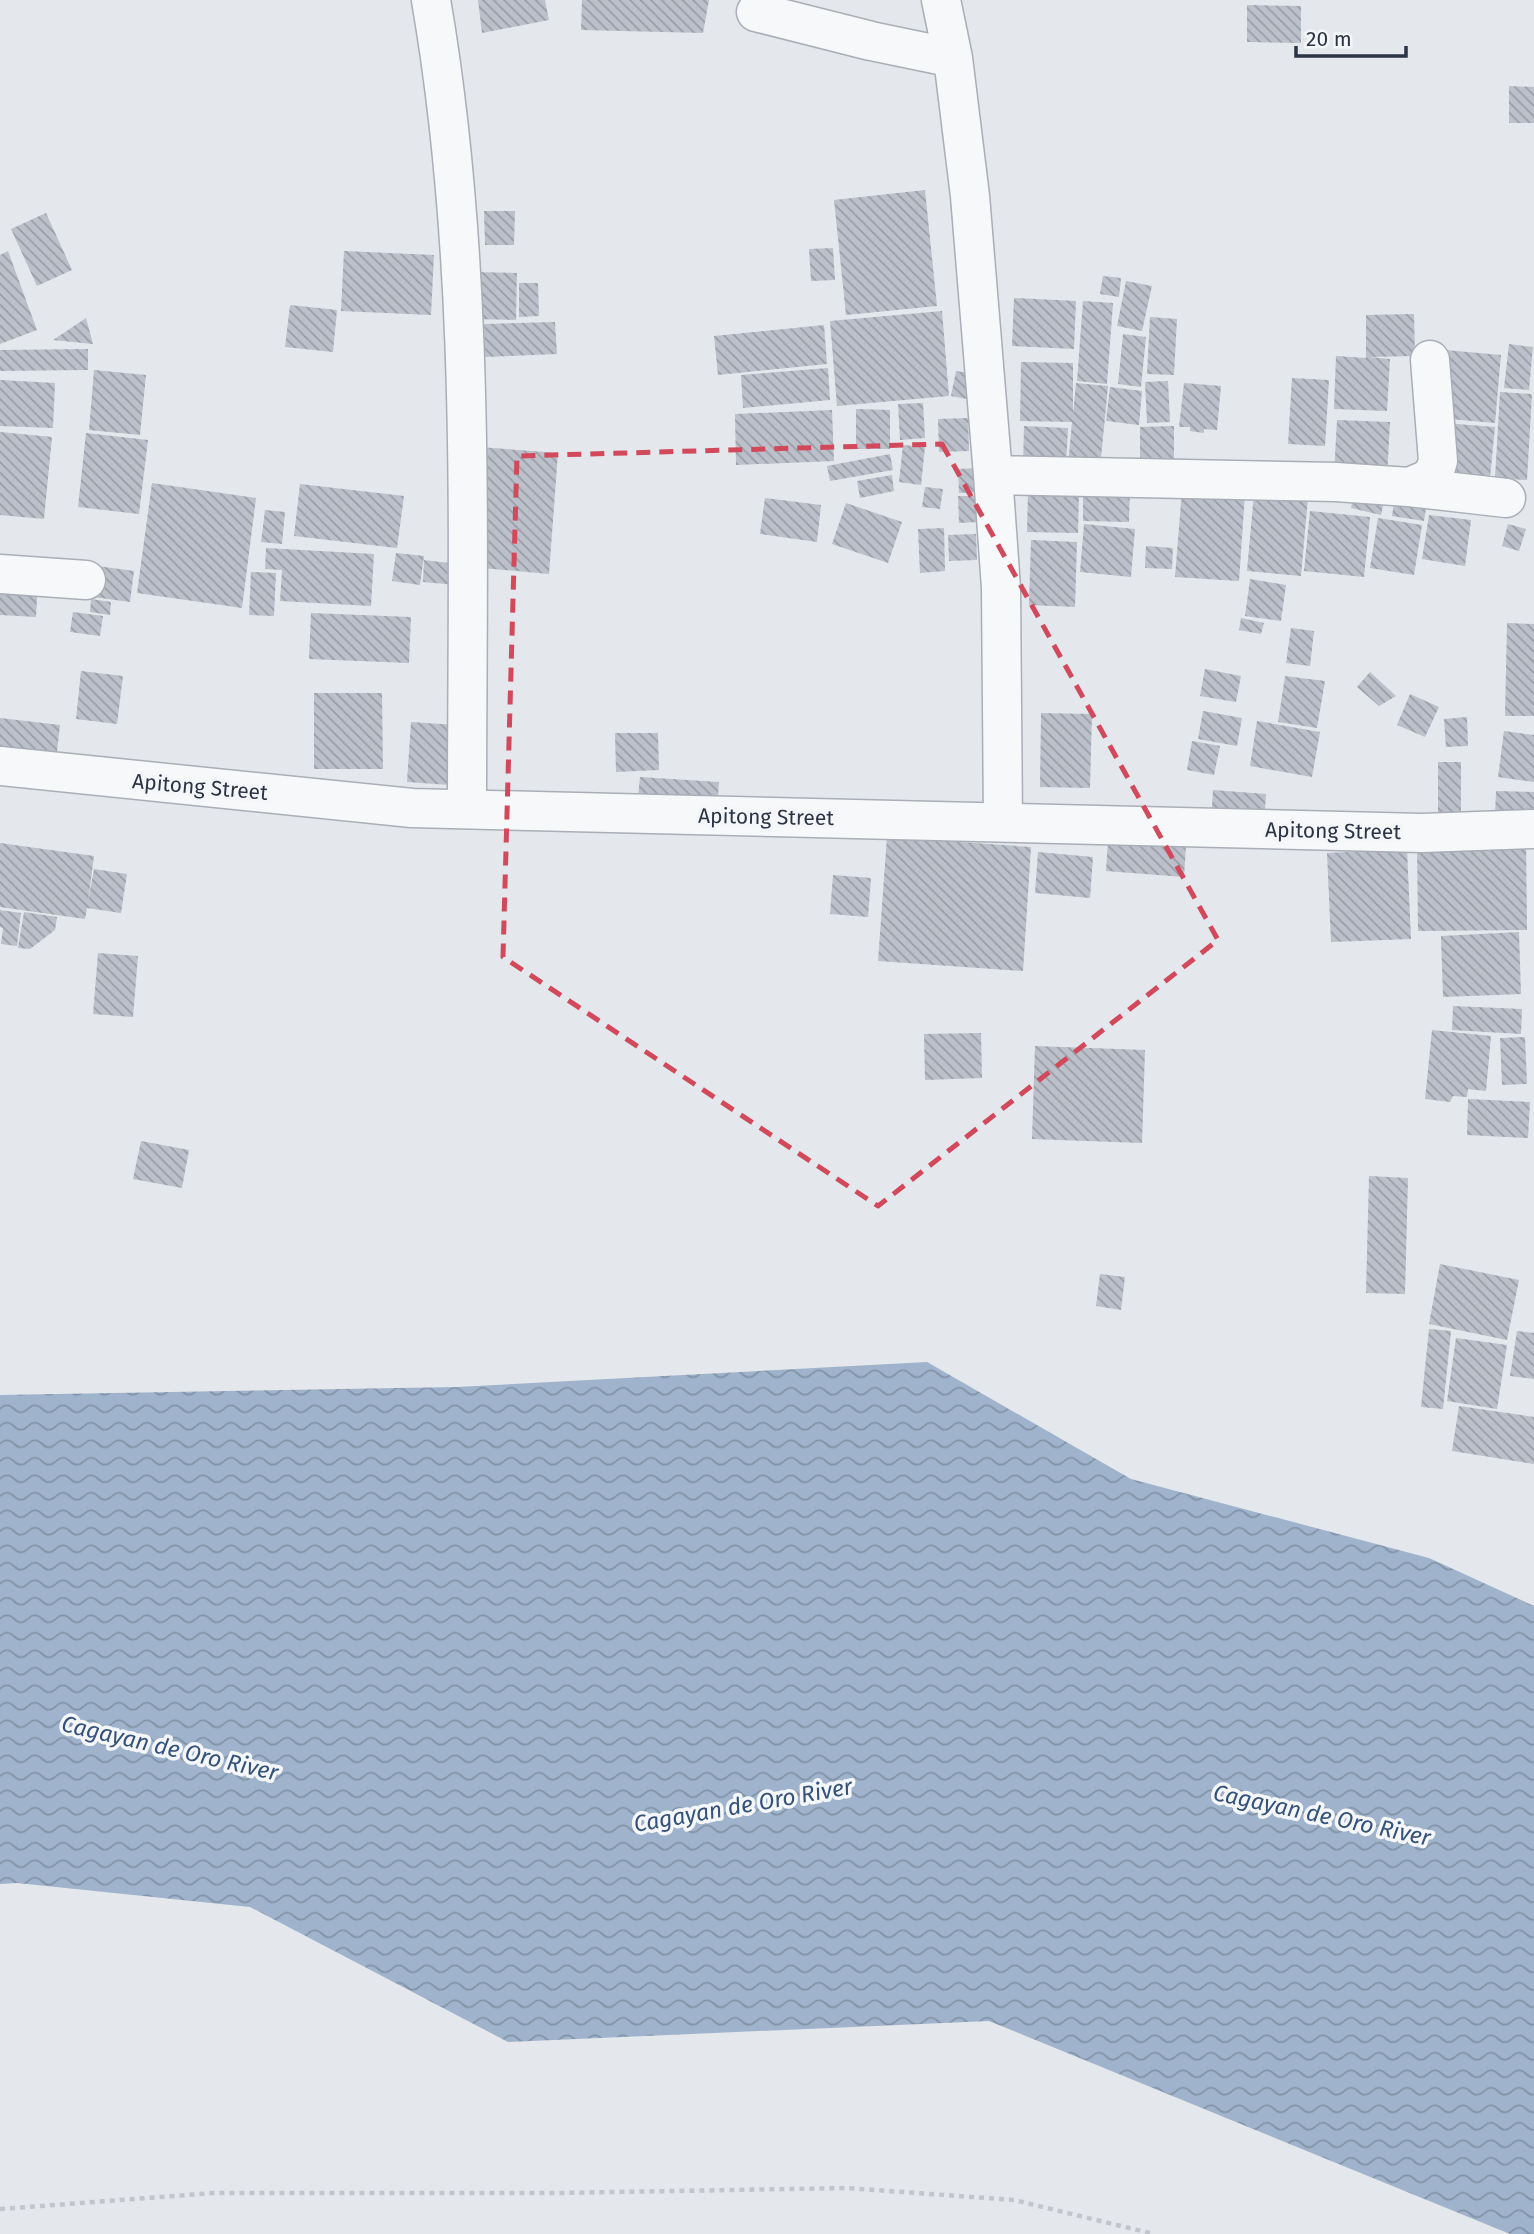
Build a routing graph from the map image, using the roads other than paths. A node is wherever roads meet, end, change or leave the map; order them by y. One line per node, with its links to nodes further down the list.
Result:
1 (431, 0): 12 (street)
2 (941, 0): 4 (street)
3 (756, 12): 4 (street)
4 (953, 58): 6 (street)
5 (1430, 360): 7 (street)
6 (993, 475): 7 (street); 13 (street)
7 (1409, 486): 8 (street)
8 (1506, 498)
9 (0, 574): 10 (street)
10 (86, 580)
11 (0, 766): 12 (street, Apitong Street)
12 (467, 809): 13 (street, Apitong Street)
13 (1003, 822): 14 (street, Apitong Street)
14 (1534, 829)

